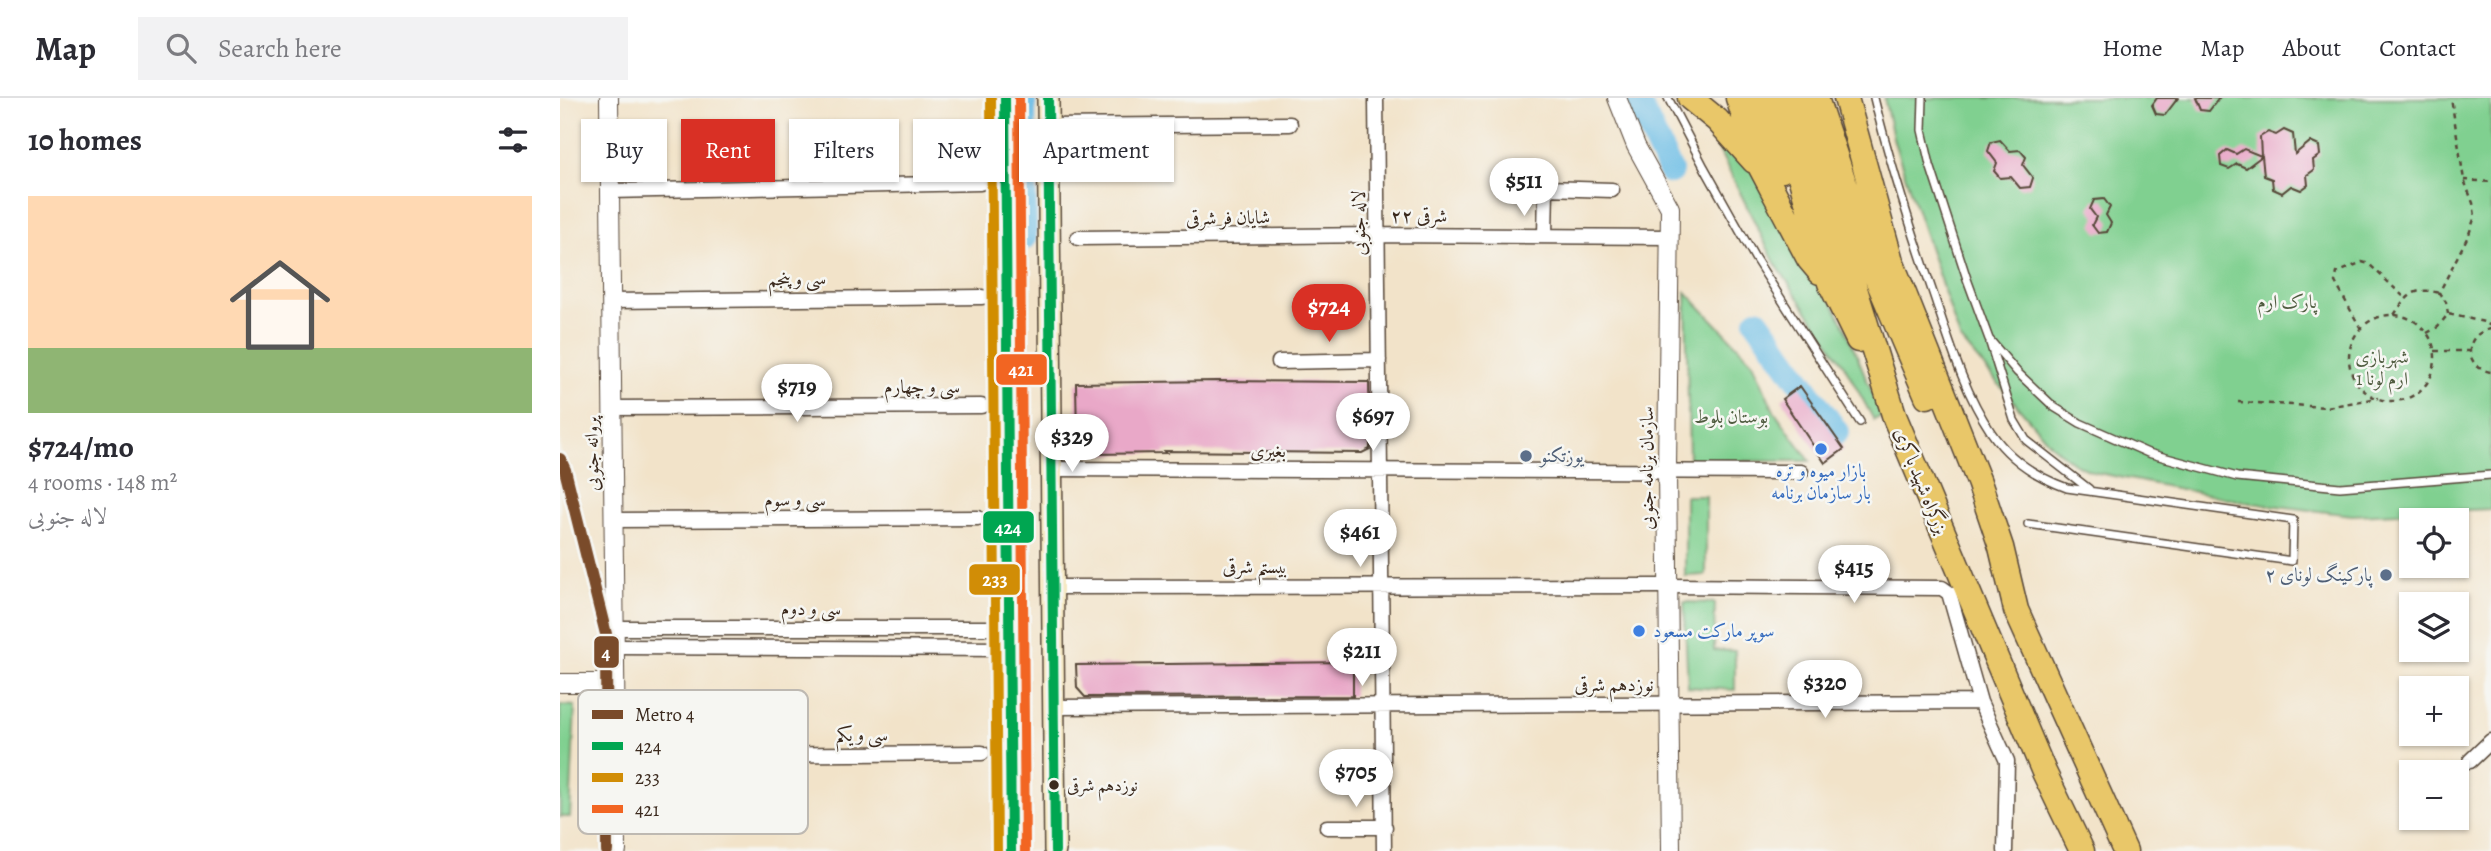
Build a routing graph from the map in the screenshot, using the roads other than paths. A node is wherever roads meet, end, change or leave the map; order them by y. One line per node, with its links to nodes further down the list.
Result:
1 (609, 98): 23 (street, پروانه جنوبی)
2 (1005, 98): 53 (main road)
3 (1048, 98): 16 (main road)
4 (1376, 98): 24 (street, لاله جنوبی)
5 (1617, 98): 26 (street, سازمان برنامه جنوبی)
6 (1668, 98): 37 (lane)
7 (1690, 98): 19 (highway)
8 (1738, 98): 19 (highway)
9 (1758, 98): 28 (highway)
10 (1778, 98): 28 (highway)
11 (1796, 98): 34 (highway, بزرگراه شهید باکری)
12 (1816, 98): 50 (highway)
13 (1874, 98): 43 (lane)
14 (1923, 98): 31 (lane)
15 (1848, 101): 50 (highway)
16 (1048, 119)
17 (1290, 124): 18 (street)
18 (1174, 125)
19 (1760, 168): 28 (highway)
20 (1048, 182): 38 (main road)
21 (980, 183): 23 (street)
22 (1612, 190): 25 (street)
23 (610, 191): 30 (street, پروانه جنوبی)
24 (1378, 235): 25 (street, ۲۲ شرقی); 27 (street, شایان فر شرقی); 32 (street, لاله جنوبی)
25 (1545, 235): 26 (street, ۲۲ شرقی)
26 (1670, 237): 40 (street, سازمان برنامه جنوبی)
27 (1077, 239)
28 (1830, 284): 34 (highway)
29 (982, 297): 30 (street, سی و پنجم)
30 (611, 301): 36 (street, پروانه جنوبی)
31 (1989, 339): 42 (lane); 43 (lane)
32 (1379, 360): 33 (street); 39 (street, لاله جنوبی)
33 (1279, 362)
34 (1890, 403): 73 (highway, بزرگراه شهید باکری)
35 (981, 406): 36 (street, سی و چهارم)
36 (612, 408): 45 (street, پروانه جنوبی)
37 (1860, 422)
38 (1051, 469): 39 (street, بغیری); 49 (main road)
39 (1381, 470): 40 (street, بغیری); 47 (street, لاله جنوبی)
40 (1667, 471): 41 (street, بغیری); 48 (street, سازمان برنامه جنوبی)
41 (1801, 472)
42 (2491, 475)
43 (2091, 491): 46 (lane)
44 (978, 518): 45 (street, سی و سوم)
45 (613, 520): 52 (street, پروانه جنوبی)
46 (2028, 524)
47 (1382, 586): 48 (street, بیستم شرقی); 49 (street, بیستم شرقی); 60 (street, لاله جنوبی)
48 (1668, 586): 58 (street, بیستم شرقی); 59 (street, سازمان برنامه جنوبی)
49 (1052, 587): 61 (main road)
50 (2016, 610): 74 (highway)
51 (863, 628): 52 (street, سی و دوم); 53 (street, سی و دوم); 54 (street)
52 (615, 638): 54 (street, سی و دوم); 56 (street, پروانه جنوبی)
53 (1001, 638): 54 (street, سی و دوم); 68 (main road)
54 (863, 648)
55 (560, 683): 56 (street)
56 (615, 683): 57 (street, پروانه جنوبی)
57 (615, 690)
58 (1980, 702): 59 (street, نوزدهم شرقی); 72 (street)
59 (1670, 704): 60 (street, نوزدهم شرقی); 71 (street, سازمان برنامه جنوبی)
60 (1383, 705): 61 (street, نوزدهم شرقی); 67 (street, لاله جنوبی)
61 (1054, 707): 69 (main road)
62 (2491, 741): 65 (street)
63 (982, 753): 64 (street, سی و یکم)
64 (808, 754)
65 (2470, 761)
66 (1327, 827): 67 (street)
67 (1384, 827): 70 (street, لاله جنوبی)
68 (1011, 851)
69 (1055, 851)
70 (1384, 851)
71 (1671, 851)
72 (2005, 851)
73 (2082, 851)
74 (2125, 851)

